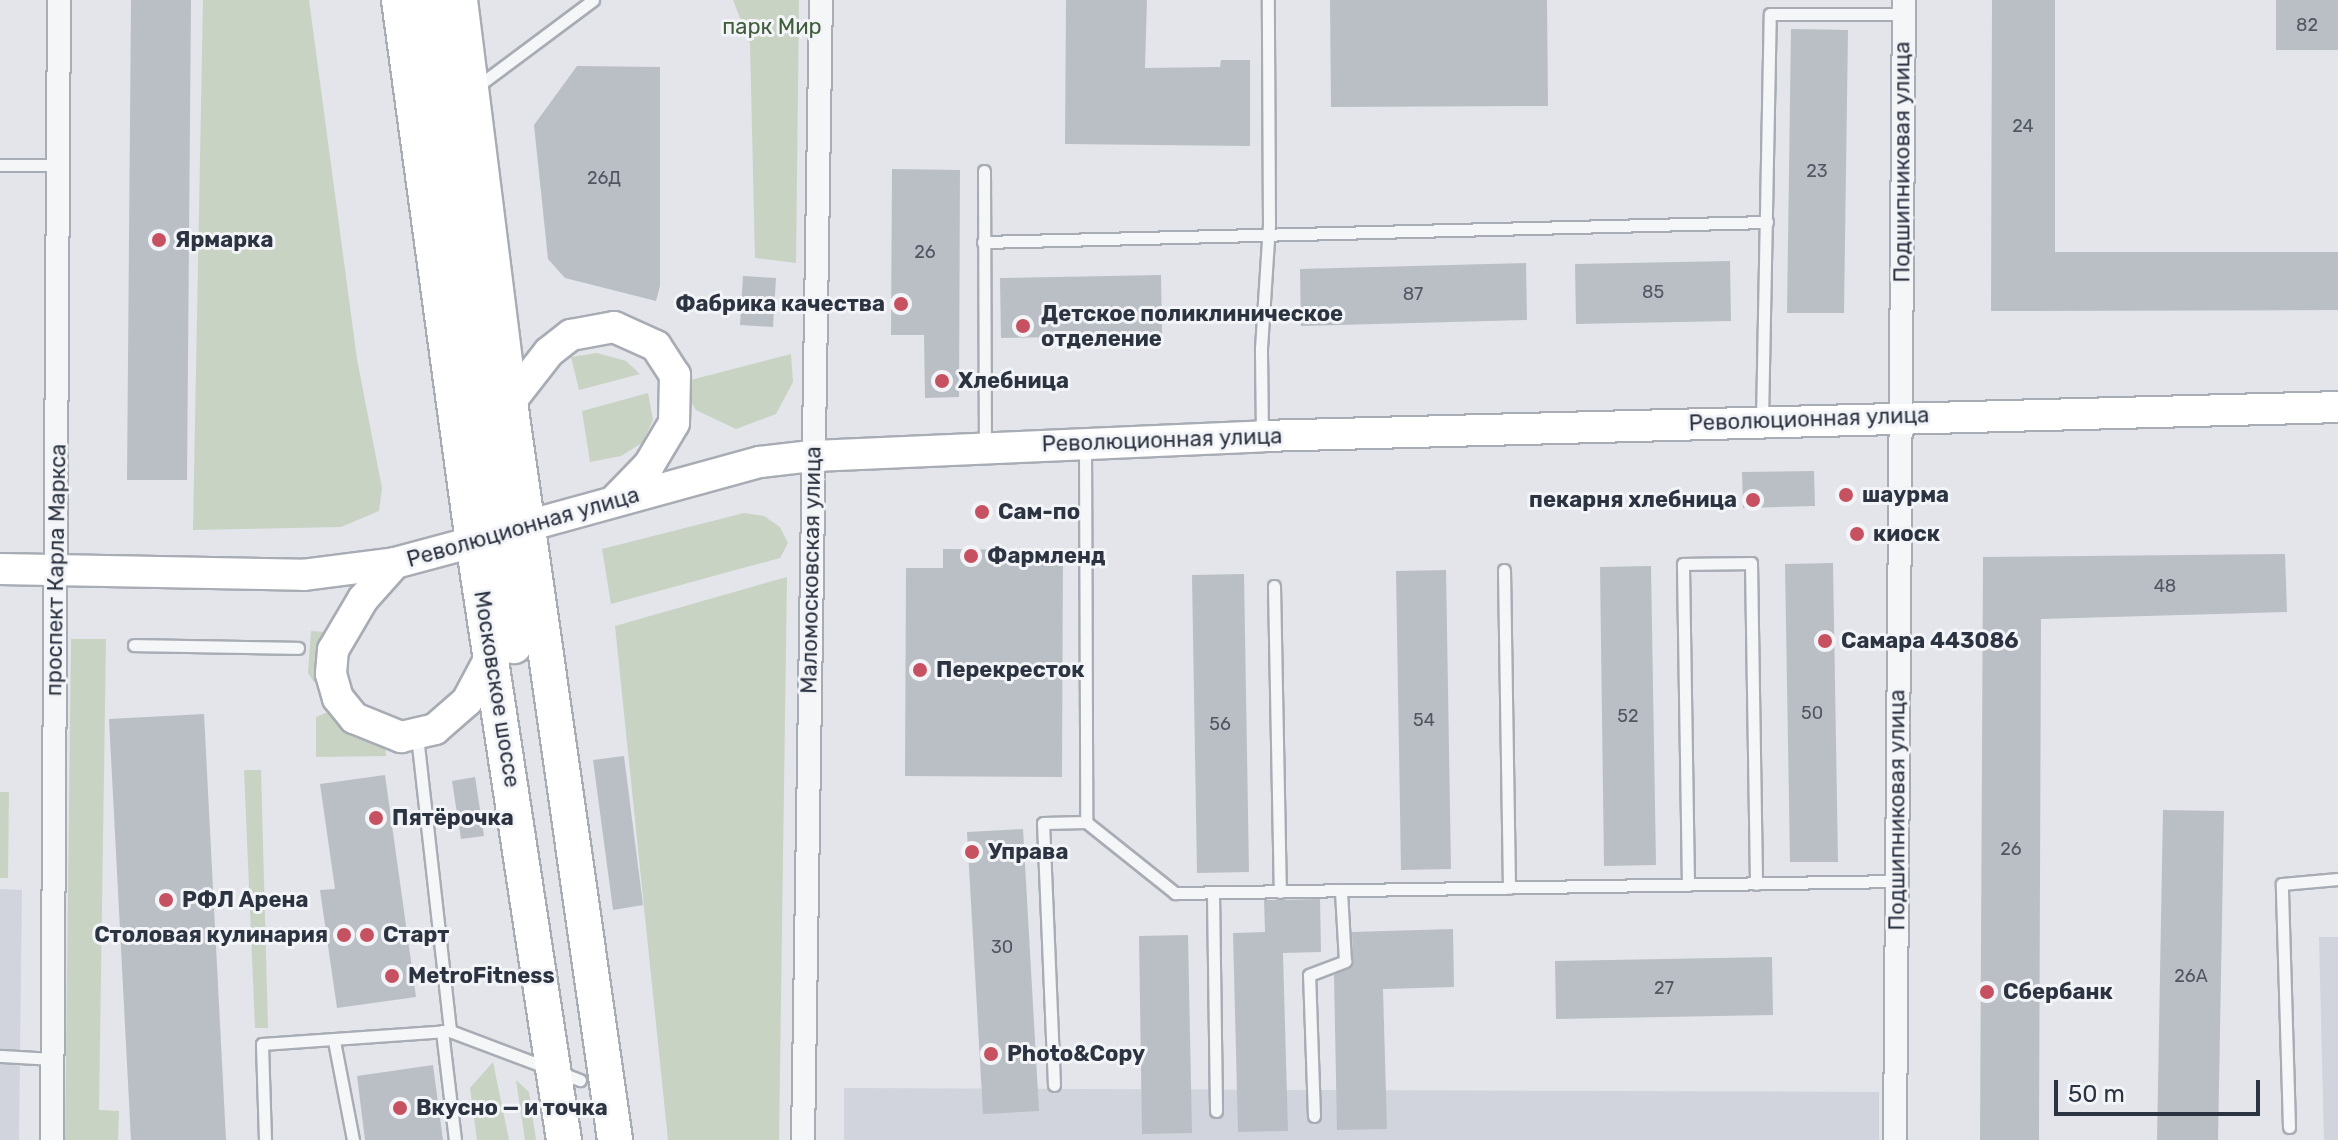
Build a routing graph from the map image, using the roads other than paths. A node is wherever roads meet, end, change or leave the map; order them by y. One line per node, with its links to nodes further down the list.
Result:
1 (59, 0): 12 (street, проспект Карла Маркса)
2 (399, 0): 27 (main road, Московское шоссе)
3 (427, 0): 10 (main road, Московское шоссе)
4 (460, 0): 9 (main road, Московское шоссе)
5 (593, 0): 9 (lane)
6 (821, 0): 25 (street, Маломосковская улица)
7 (1268, 0): 15 (lane)
8 (1904, 7): 14 (lane); 19 (street, Подшипниковая улица)
9 (469, 92): 10 (lane); 17 (main road, Московское шоссе)
10 (439, 114): 23 (main road, Московское шоссе)
11 (0, 165): 12 (lane)
12 (58, 165): 31 (street, проспект Карла Маркса)
13 (984, 171): 16 (lane)
14 (1767, 222): 15 (lane); 20 (lane)
15 (1269, 231): 16 (lane); 21 (lane)
16 (983, 242): 24 (lane)
17 (510, 402): 23 (main road); 26 (main road); 27 (main road, Московское шоссе)
18 (2338, 407): 19 (main road, Революционная улица)
19 (1901, 417): 20 (main road, Революционная улица); 40 (street, Подшипниковая улица)
20 (1762, 422): 21 (main road, Революционная улица)
21 (1262, 436): 22 (main road, Революционная улица)
22 (1085, 443): 24 (main road, Революционная улица); 38 (lane)
23 (487, 444): 27 (main road, Московское шоссе)
24 (985, 448): 25 (main road, Революционная улица)
25 (812, 456): 26 (main road, Революционная улица); 63 (street, Маломосковская улица)
26 (615, 500): 27 (main road, Революционная улица)
27 (500, 534): 28 (main road, Революционная улица); 33 (main road, Московское шоссе); 36 (main road, Московское шоссе); 62 (main road, Московское шоссе)
28 (395, 563): 31 (main road, Революционная улица); 37 (main road)
29 (0, 569): 31 (main road, Революционная улица)
30 (1504, 570): 43 (lane)
31 (57, 571): 50 (street, проспект Карла Маркса)
32 (1274, 586): 45 (lane)
33 (510, 619): 36 (main road); 51 (main road, Московское шоссе)
34 (134, 645): 35 (lane)
35 (298, 648)
36 (492, 654): 37 (main road); 51 (main road, Московское шоссе)
37 (417, 736): 47 (lane)
38 (1086, 822): 46 (lane); 52 (lane)
39 (2338, 879): 55 (lane)
40 (1896, 881): 41 (lane); 64 (street, Подшипниковая улица)
41 (1756, 884): 42 (lane); 42 (lane)
42 (1688, 885): 43 (lane)
43 (1509, 888): 44 (lane)
44 (1341, 891): 45 (lane); 54 (lane)
45 (1280, 892): 46 (lane)
46 (1213, 893): 53 (lane)
47 (446, 1031): 48 (lane); 51 (lane); 59 (lane)
48 (334, 1041): 57 (lane); 58 (lane)
49 (0, 1056): 50 (lane)
50 (52, 1059): 56 (street, проспект Карла Маркса)
51 (568, 1075): 60 (main road, Московское шоссе); 61 (main road, Московское шоссе)
52 (1054, 1085)
53 (1216, 1111)
54 (1314, 1116)
55 (2289, 1127)
56 (52, 1140)
57 (265, 1140)
58 (353, 1140)
59 (455, 1140)
60 (564, 1140)
61 (588, 1140)
62 (615, 1140)
63 (803, 1140)
64 (1895, 1140)

